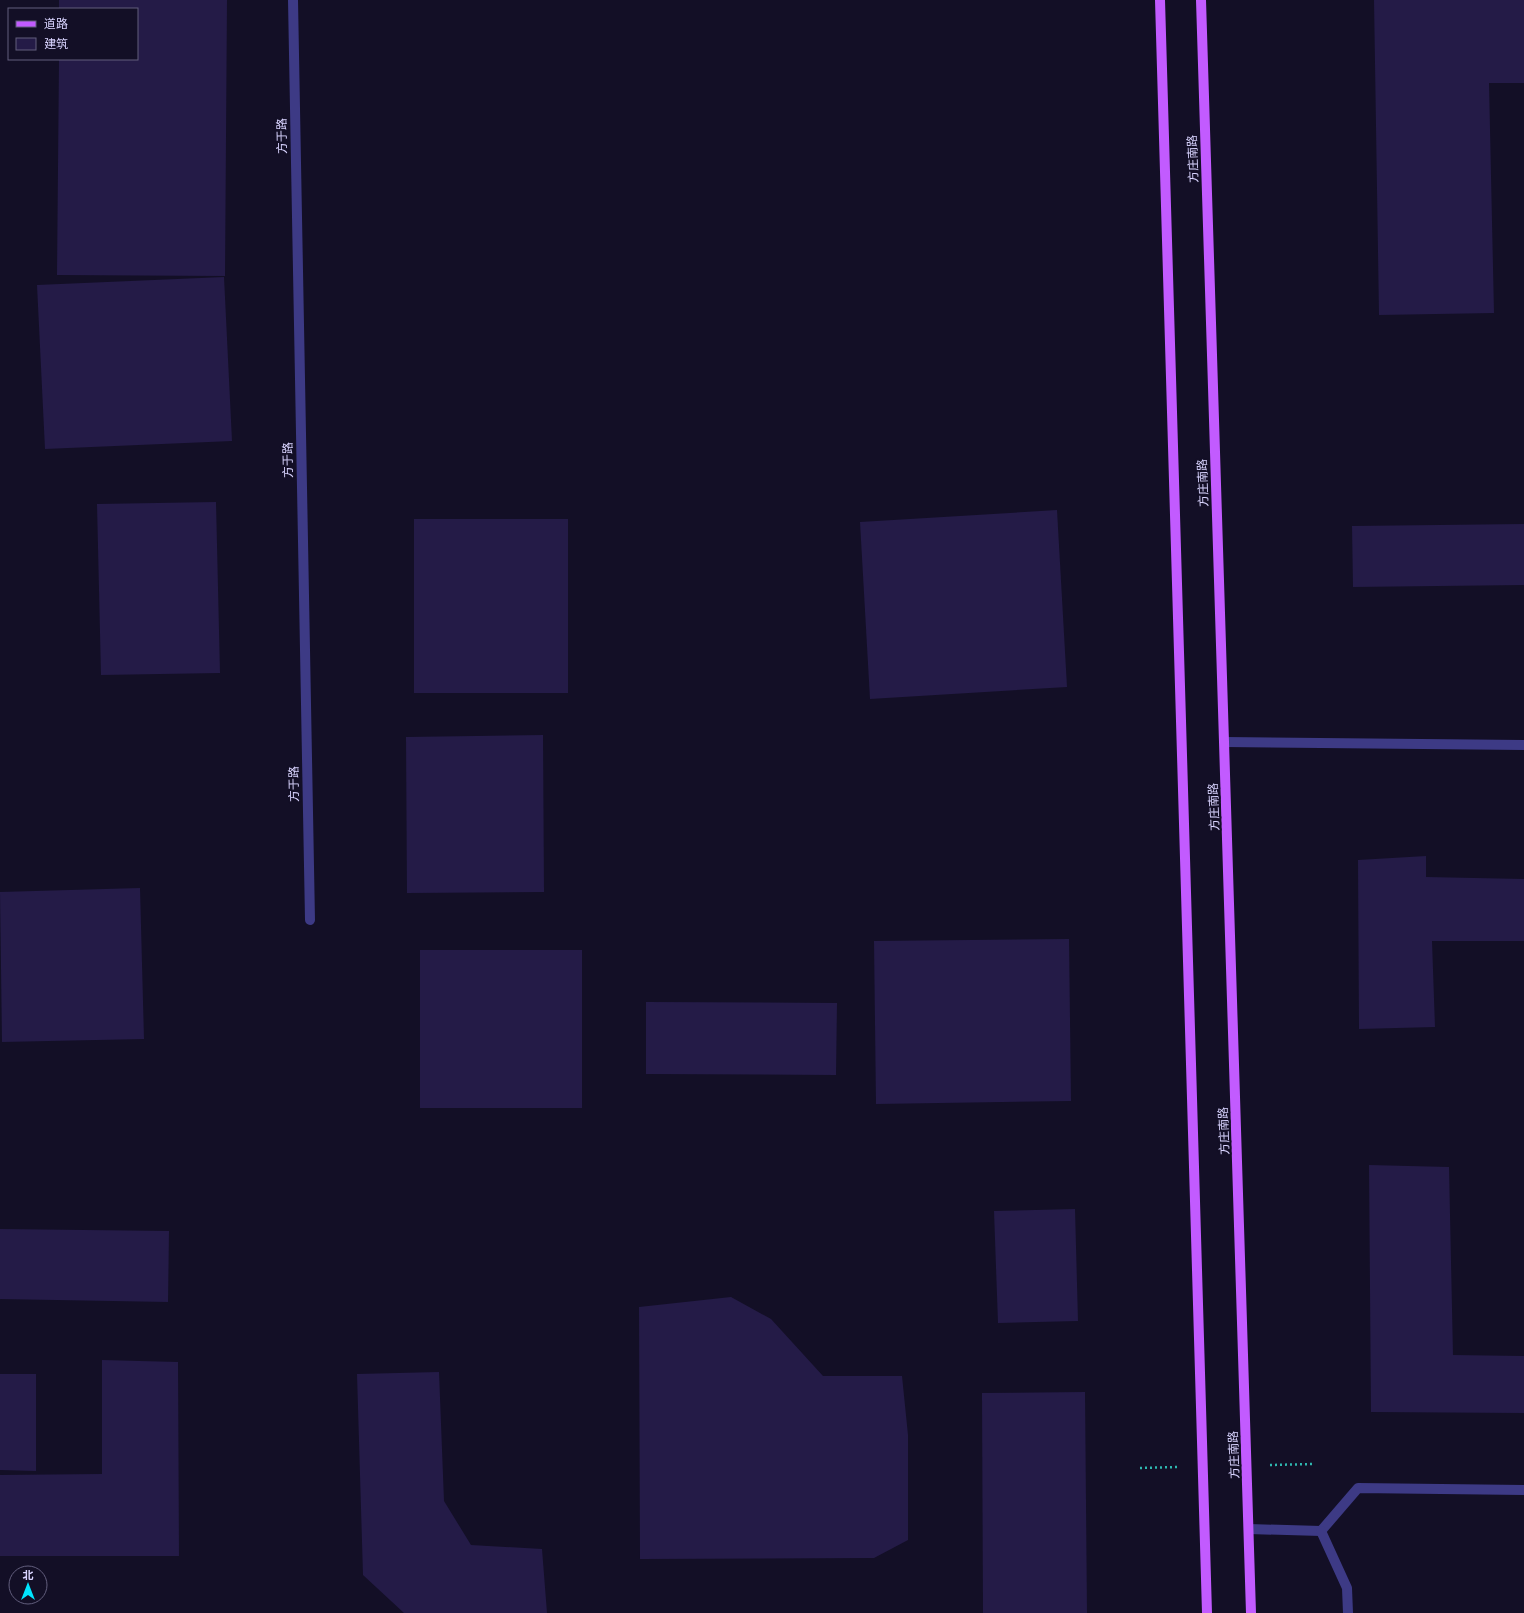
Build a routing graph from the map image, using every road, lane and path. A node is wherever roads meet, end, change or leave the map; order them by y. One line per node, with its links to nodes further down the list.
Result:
1 (293, 0): 6 (street, 方于路)
2 (1160, 0): 10 (main road)
3 (1201, 0): 4 (main road, 方庄南路)
4 (1224, 742): 5 (street); 8 (main road, 方庄南路)
5 (1524, 744)
6 (310, 920)
7 (1524, 1490): 9 (street)
8 (1249, 1529): 9 (street); 11 (main road, 方庄南路)
9 (1321, 1531): 12 (street)
10 (1207, 1613)
11 (1251, 1613)
12 (1348, 1613)

